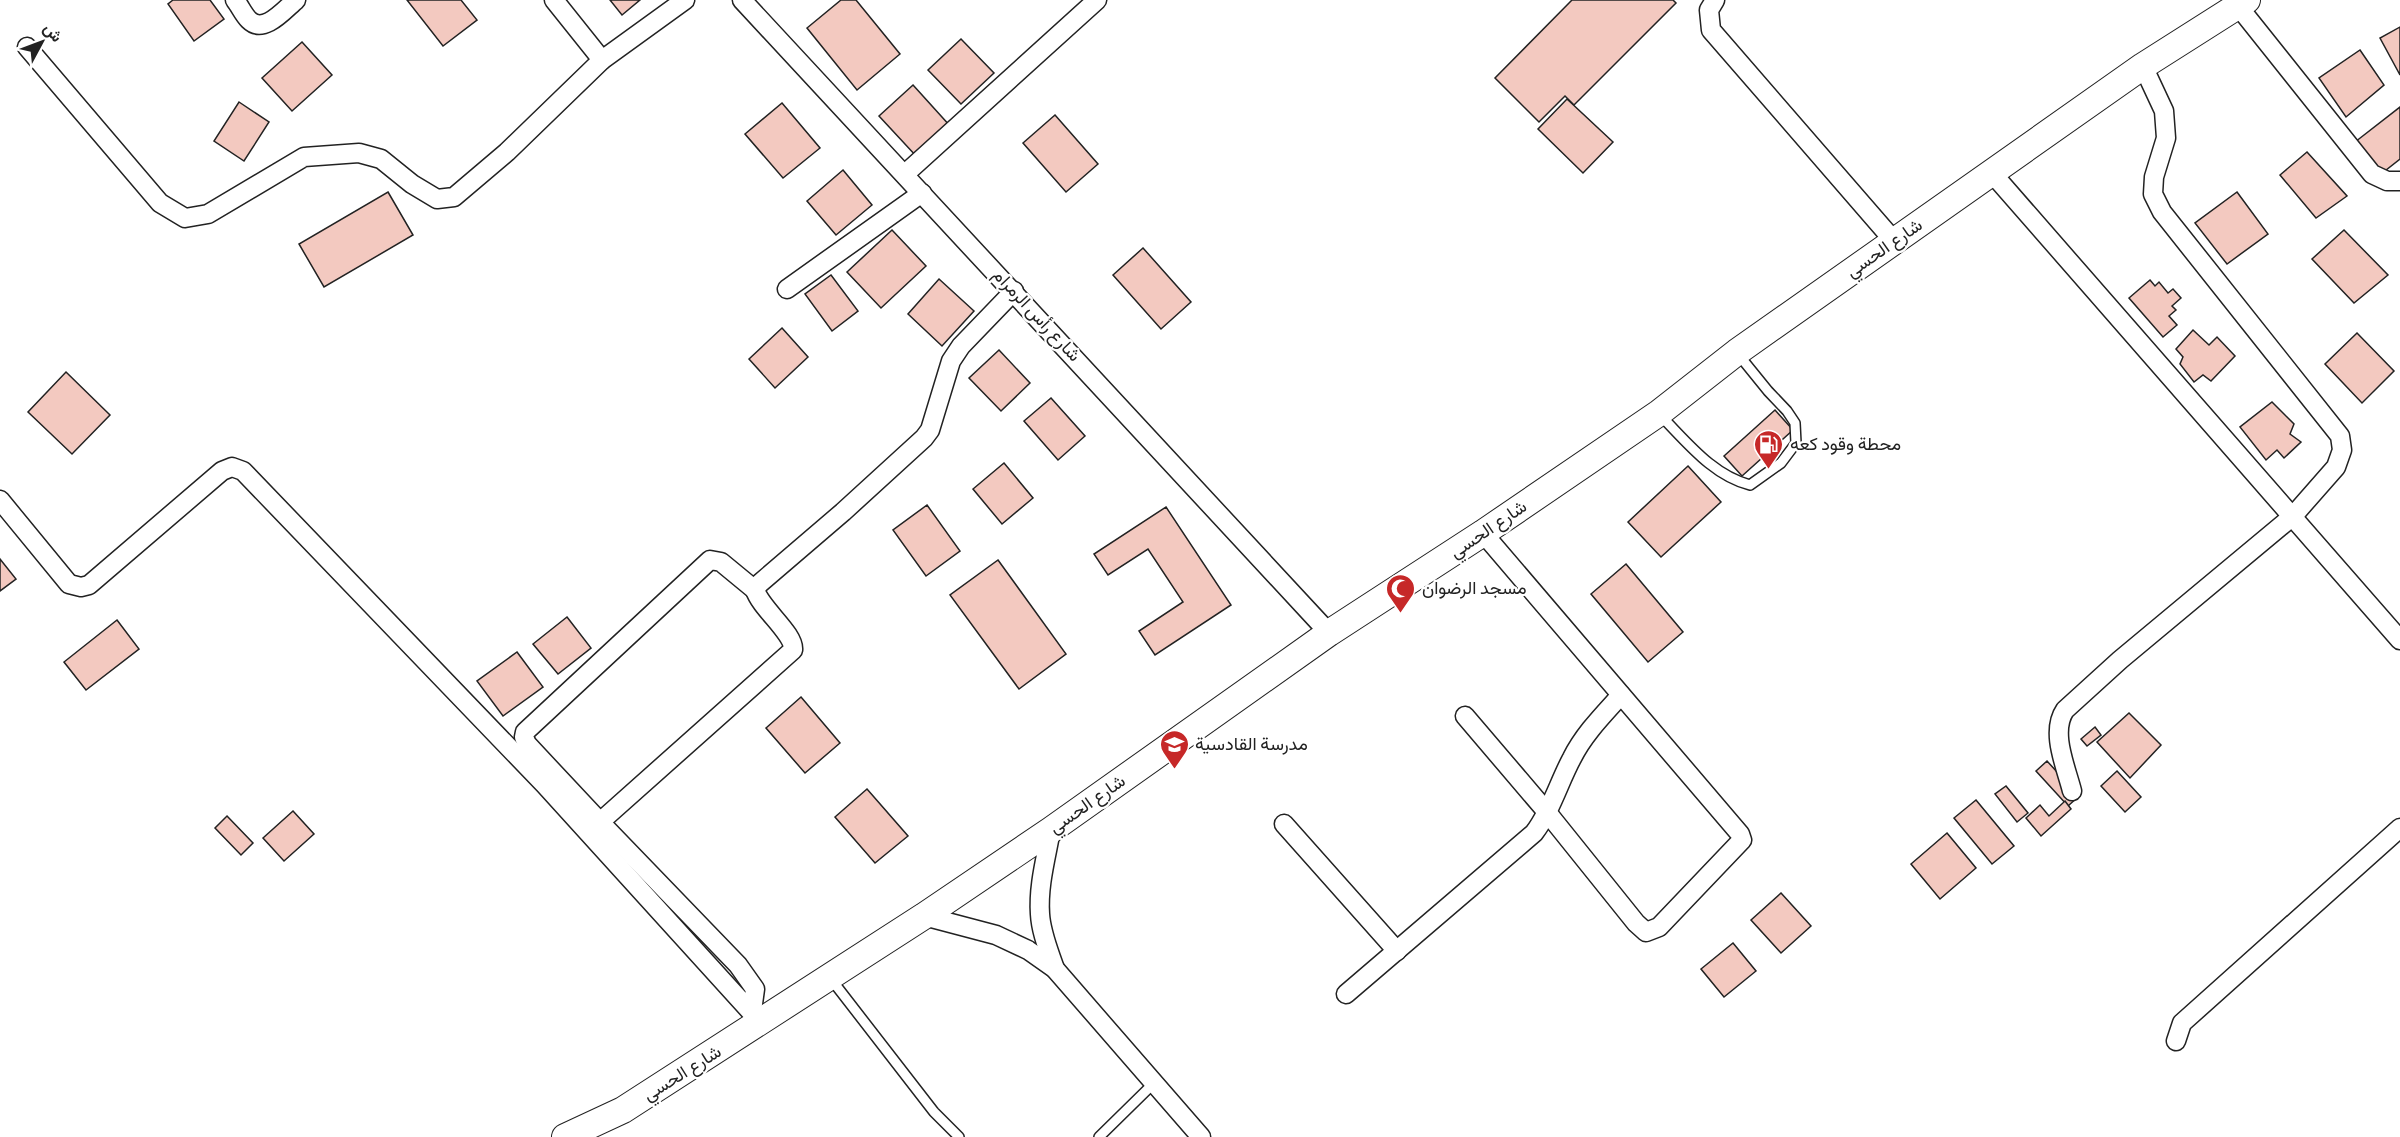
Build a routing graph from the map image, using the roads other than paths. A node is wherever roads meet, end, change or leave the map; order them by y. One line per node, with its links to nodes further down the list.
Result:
1 (235, 0): 2 (street)
2 (296, 0)
3 (554, 0): 10 (street)
4 (686, 0): 10 (street)
5 (742, 0): 13 (street, شارع رأس الرمرام)
6 (1097, 0): 13 (street)
7 (1714, 0): 16 (street)
8 (2243, 3): 11 (street, شارع الحسي); 14 (street)
9 (27, 47): 10 (street)
10 (602, 60)
11 (2143, 66): 12 (street, شارع الحسي); 22 (street)
12 (1992, 173): 16 (street, شارع الحسي); 22 (street)
13 (904, 174): 15 (street, شارع رأس الرمرام)
14 (2400, 181)
15 (922, 193): 17 (street); 18 (street, شارع رأس الرمرام)
16 (1894, 242): 19 (street, شارع الحسي)
17 (786, 289)
18 (1014, 291): 24 (street); 25 (street, شارع رأس الرمرام)
19 (1737, 352): 20 (street, شارع الحسي); 20 (lane)
20 (1659, 413): 23 (street, شارع الحسي)
21 (0, 500): 29 (street)
22 (2293, 516): 26 (street); 30 (street)
23 (1483, 533): 25 (street, شارع الحسي); 27 (street)
24 (755, 590): 29 (street); 32 (street)
25 (1329, 633): 35 (street, شارع الحسي)
26 (2400, 640)
27 (1621, 695): 31 (street); 31 (street)
28 (1465, 716): 31 (street)
29 (549, 779): 32 (street); 41 (street)
30 (2072, 791)
31 (1546, 812): 37 (street)
32 (600, 822): 41 (street)
33 (1284, 824): 37 (street)
34 (2400, 828): 42 (street)
35 (1051, 830): 36 (street, شارع الحسي); 38 (street)
36 (924, 916): 38 (street); 39 (street, شارع الحسي)
37 (1397, 951): 40 (street)
38 (1055, 969): 43 (street)
39 (830, 978): 41 (street, شارع الحسي); 45 (lane)
40 (1346, 994)
41 (756, 1017): 44 (street, شارع الحسي)
42 (2176, 1041)
43 (1154, 1083): 46 (lane); 47 (street)
44 (565, 1137)
45 (959, 1137)
46 (1099, 1137)
47 (1201, 1137)

